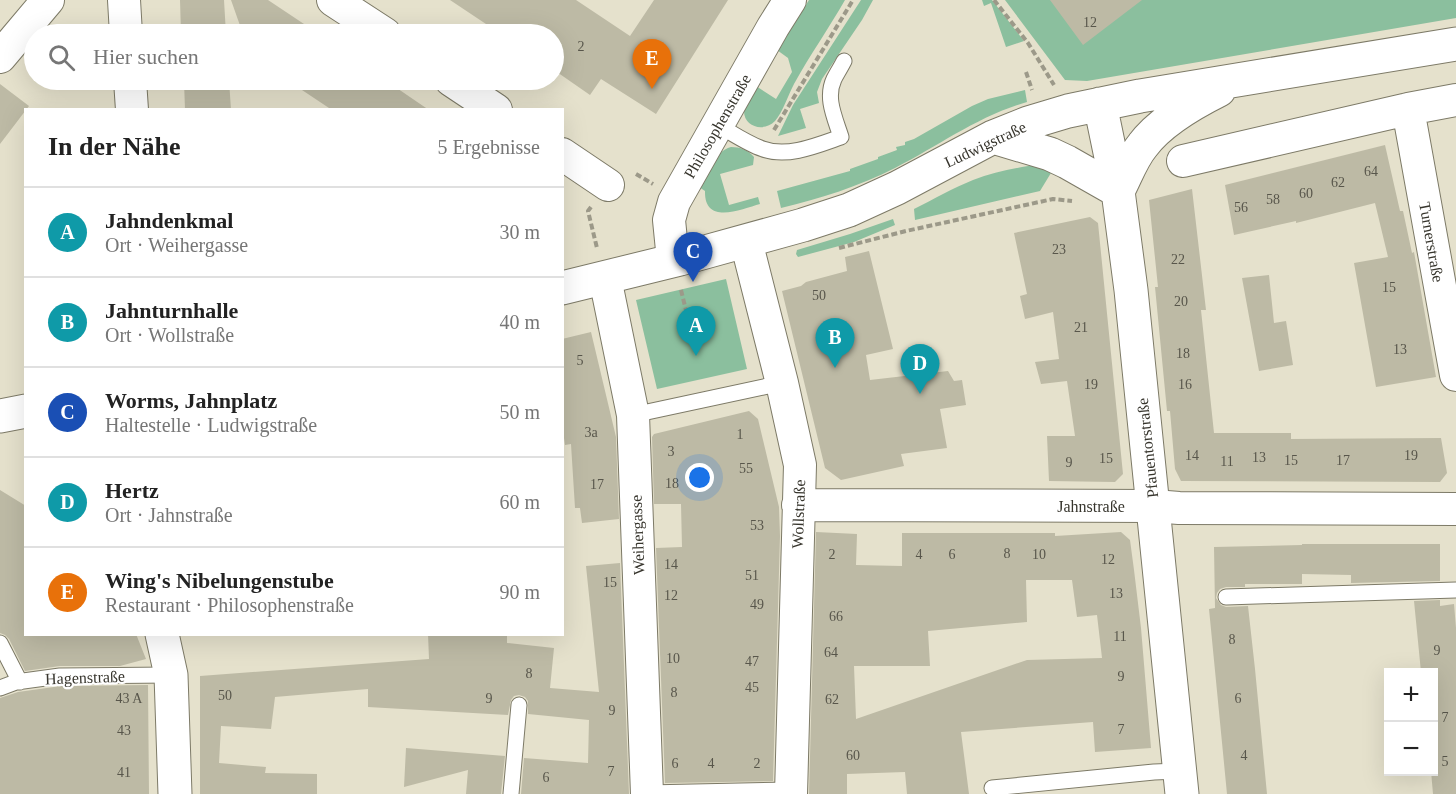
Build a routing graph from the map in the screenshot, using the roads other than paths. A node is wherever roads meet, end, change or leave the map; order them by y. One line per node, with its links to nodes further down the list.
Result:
1 (48, 0): 5 (street)
2 (124, 0): 6 (street)
3 (333, 0): 7 (street)
4 (790, 0): 20 (street, Philosophenstraße)
5 (28, 24)
6 (125, 24)
7 (369, 24)
8 (24, 28): 10 (street)
9 (1456, 44): 12 (street, Ludwigstraße)
10 (0, 57)
11 (844, 62): 20 (lane)
12 (1239, 80): 16 (street, Ludwigstraße); 24 (street)
13 (131, 90): 17 (street)
14 (466, 90): 18 (street)
15 (1456, 100): 19 (street)
16 (1100, 104): 21 (street, Ludwigstraße); 24 (street, Pfauentorstraße)
17 (132, 108)
18 (493, 108)
19 (1408, 109): 23 (street); 30 (street, Turnerstraße)
20 (718, 125): 27 (street, Philosophenstraße)
21 (993, 137): 24 (street); 26 (street, Ludwigstraße)
22 (564, 156): 25 (street)
23 (1183, 161)
24 (1118, 191): 36 (street, Pfauentorstraße)
25 (601, 195)
26 (746, 241): 27 (street, Ludwigstraße); 31 (street, Wollstraße)
27 (673, 260): 28 (street, Ludwigstraße)
28 (604, 278): 29 (street, Ludwigstraße); 33 (street, Weihergasse)
29 (564, 288)
30 (1456, 375)
31 (782, 383): 33 (lane); 35 (street, Wollstraße)
32 (24, 411): 34 (street)
33 (633, 415): 49 (street, Weihergasse)
34 (0, 416)
35 (798, 505): 36 (street, Jahnstraße); 48 (street, Wollstraße)
36 (1166, 507): 37 (street, Jahnstraße); 46 (street, Pfauentorstraße)
37 (1456, 509)
38 (1456, 590): 39 (lane)
39 (1226, 597)
40 (162, 636): 42 (street)
41 (0, 643): 43 (lane)
42 (171, 675): 43 (lane, Hagenstraße); 50 (street)
43 (20, 682): 44 (lane, Hagenstraße)
44 (0, 688)
45 (519, 705): 51 (lane)
46 (1181, 783): 47 (lane)
47 (992, 788)
48 (791, 792): 49 (lane)
49 (647, 793)
50 (175, 794)
51 (511, 794)

